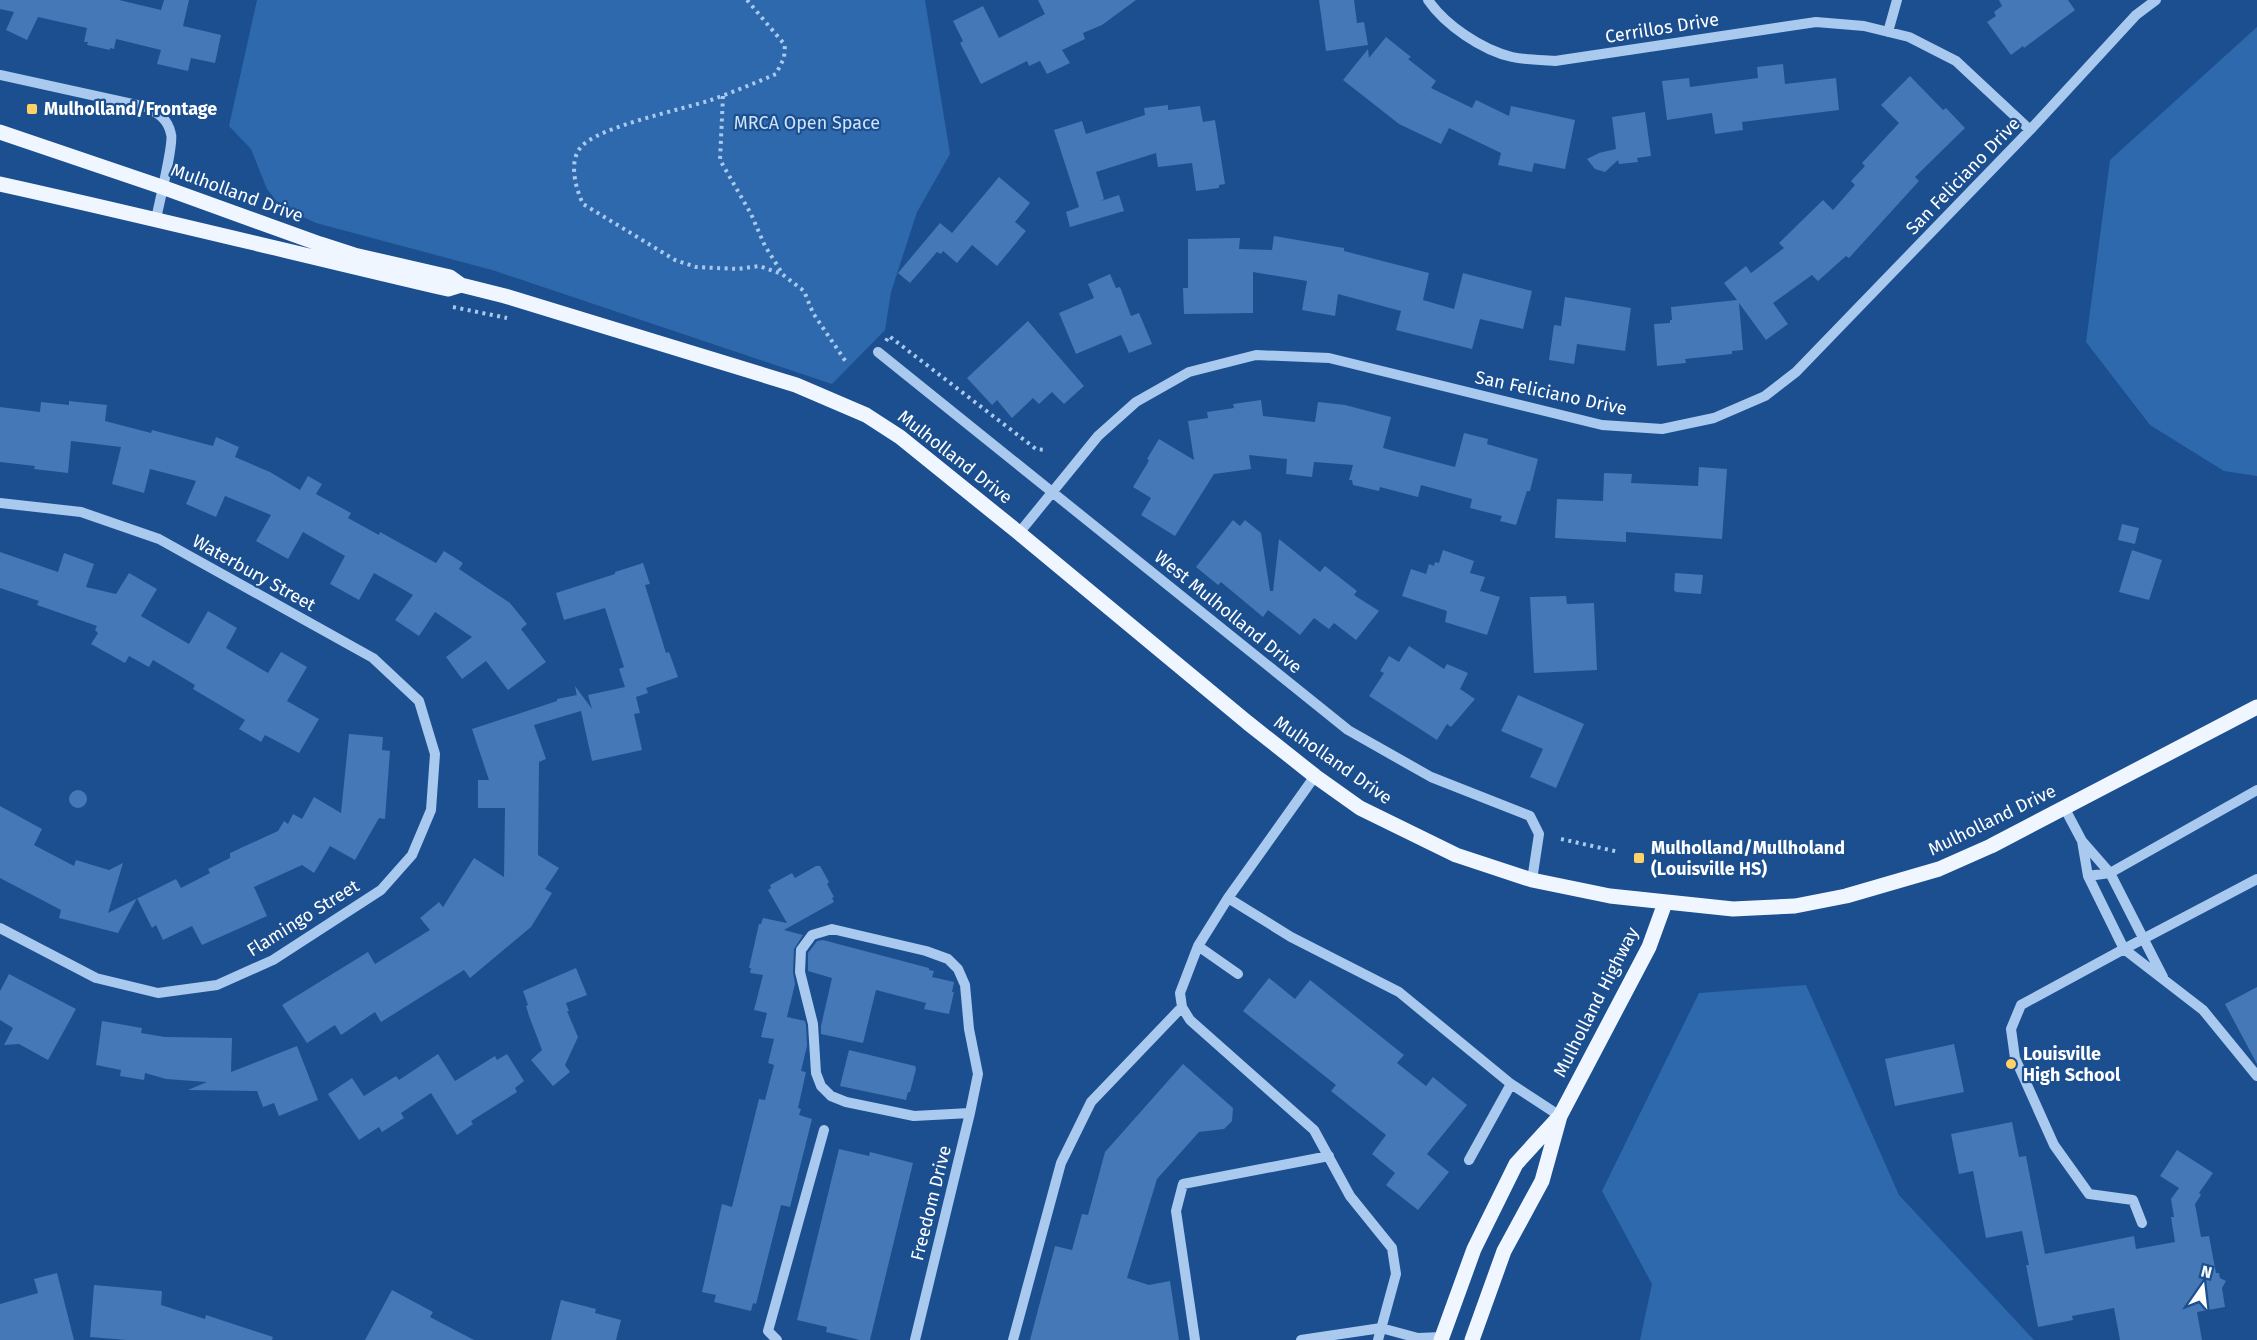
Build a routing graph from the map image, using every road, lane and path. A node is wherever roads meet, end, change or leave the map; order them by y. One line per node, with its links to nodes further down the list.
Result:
1 (747, 0): 7 (path)
2 (1428, 0): 5 (street, Cerrillos Drive)
3 (1897, 0): 5 (street)
4 (2156, 0): 8 (street, San Feliciano Drive)
5 (1888, 32): 8 (street, Cerrillos Drive)
6 (0, 75): 11 (street)
7 (723, 95): 13 (path); 13 (path)
8 (2031, 130): 19 (street, San Feliciano Drive)
9 (0, 132): 11 (main road, Mulholland Drive)
10 (0, 184): 12 (main road, Mulholland Drive)
11 (162, 187): 12 (street); 14 (main road, Mulholland Drive)
12 (156, 219): 14 (main road, Mulholland Drive)
13 (782, 274): 18 (path)
14 (461, 285): 21 (main road, Mulholland Drive)
15 (443, 305): 16 (path)
16 (512, 319)
17 (878, 352): 19 (street, West Mulholland Drive)
18 (846, 362)
19 (1052, 491): 21 (street, San Feliciano Drive); 33 (street, West Mulholland Drive)
20 (0, 502): 23 (street, Waterbury Street)
21 (1019, 532): 24 (main road, Mulholland Drive)
22 (2257, 706): 26 (main road, Mulholland Drive)
23 (435, 754): 36 (street, Flamingo Street)
24 (1315, 776): 33 (main road, Mulholland Drive); 34 (street)
25 (2257, 790): 30 (street)
26 (2064, 807): 28 (street); 35 (main road, Mulholland Drive)
27 (1561, 839): 29 (path)
28 (2082, 841): 30 (street); 31 (street)
29 (1619, 852)
30 (2110, 873): 31 (street); 37 (street)
31 (2088, 876): 39 (street)
32 (2257, 879): 37 (street)
33 (1532, 880): 35 (main road, Mulholland Drive)
34 (1228, 898): 38 (street); 44 (street)
35 (1665, 903): 46 (main road, Mulholland Highway)
36 (0, 928)
37 (2145, 938): 39 (street); 41 (street)
38 (1198, 946): 40 (street); 42 (street)
39 (2124, 949): 41 (street); 50 (street)
40 (1238, 974)
41 (2164, 980): 43 (street)
42 (1182, 1008): 48 (street); 55 (street)
43 (2257, 1076)
44 (1511, 1084): 46 (street); 49 (street)
45 (970, 1113): 45 (street, Freedom Drive); 54 (street, Freedom Drive)
46 (1560, 1116): 52 (main road, Mulholland Highway); 59 (main road, Mulholland Highway)
47 (824, 1130): 53 (street)
48 (1329, 1156): 51 (street); 56 (street)
49 (1469, 1160)
50 (2142, 1223)
51 (1381, 1328): 52 (street); 57 (street); 58 (street)
52 (1442, 1339)
53 (777, 1340)
54 (915, 1340)
55 (1013, 1340)
56 (1195, 1340)
57 (1301, 1340)
58 (1378, 1340)
59 (1472, 1340)

